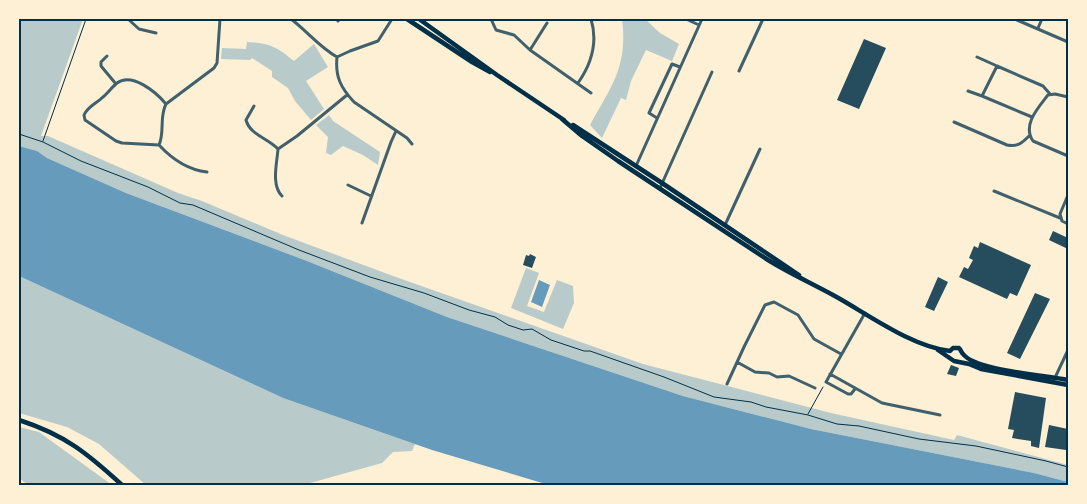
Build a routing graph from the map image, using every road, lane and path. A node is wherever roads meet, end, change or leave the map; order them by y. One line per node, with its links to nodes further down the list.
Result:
1 (86, 19): 46 (path)
2 (128, 19): 18 (street)
3 (220, 19): 37 (street)
4 (290, 19): 23 (street)
5 (392, 19): 23 (street)
6 (407, 19): 28 (main road)
7 (419, 19): 28 (main road)
8 (491, 19): 20 (street)
9 (591, 19): 29 (street)
10 (686, 19): 16 (street)
11 (702, 19): 16 (street)
12 (763, 19): 26 (street)
13 (1042, 19): 17 (street)
14 (1017, 20): 17 (street)
15 (547, 23): 20 (street)
16 (699, 25): 25 (street)
17 (1038, 28): 19 (street)
18 (156, 33)
19 (1068, 42)
20 (530, 50): 29 (street)
21 (106, 56): 30 (street)
22 (977, 57): 24 (street)
23 (337, 58): 34 (street)
24 (997, 66): 33 (street); 35 (street)
25 (680, 67): 41 (street); 41 (street)
26 (739, 71)
27 (712, 72): 54 (street)
28 (497, 74): 40 (main road)
29 (578, 83): 32 (street)
30 (116, 84): 37 (street); 48 (street)
31 (968, 91): 35 (street)
32 (591, 92)
33 (1050, 94): 36 (street); 39 (street)
34 (347, 95): 43 (street); 49 (street)
35 (982, 96): 39 (street)
36 (1068, 97)
37 (166, 104): 48 (street)
38 (254, 106): 49 (street)
39 (1032, 117): 45 (street)
40 (562, 118): 52 (main road); 52 (main road)
41 (657, 118): 52 (street)
42 (954, 122): 45 (street)
43 (396, 131): 47 (street); 60 (street)
44 (19, 134): 46 (path)
45 (1029, 136): 51 (street)
46 (43, 142): 83 (path)
47 (412, 144)
48 (159, 145): 53 (street)
49 (278, 148): 59 (street)
50 (760, 149): 64 (street)
51 (1068, 156)
52 (635, 168): 54 (main road); 56 (main road)
53 (207, 172)
54 (662, 182): 56 (street); 64 (main road)
55 (348, 185): 60 (street)
56 (660, 188): 65 (main road)
57 (994, 191): 61 (street)
58 (1068, 195): 61 (street)
59 (282, 196)
60 (371, 196): 62 (street)
61 (1060, 218): 63 (street)
62 (362, 223)
63 (1068, 224)
64 (724, 225): 65 (main road)
65 (809, 282): 66 (main road)
66 (865, 313): 67 (main road); 70 (street)
67 (936, 349): 69 (main road); 72 (main road)
68 (1068, 350): 76 (street)
69 (950, 351): 71 (main road); 72 (main road)
70 (841, 354): 74 (street); 75 (street)
71 (963, 354): 73 (main road); 76 (main road)
72 (950, 357): 73 (main road)
73 (958, 361): 76 (main road)
74 (737, 362): 79 (street); 81 (street)
75 (830, 374): 78 (street); 82 (street)
76 (1054, 380): 77 (main road); 80 (main road)
77 (1068, 380)
78 (826, 382): 82 (street); 83 (path)
79 (727, 384)
80 (1068, 385)
81 (815, 388)
82 (856, 389): 84 (street)
83 (808, 415): 86 (path)
84 (940, 415)
85 (19, 420): 87 (main road)
86 (1068, 467)
87 (122, 485)

